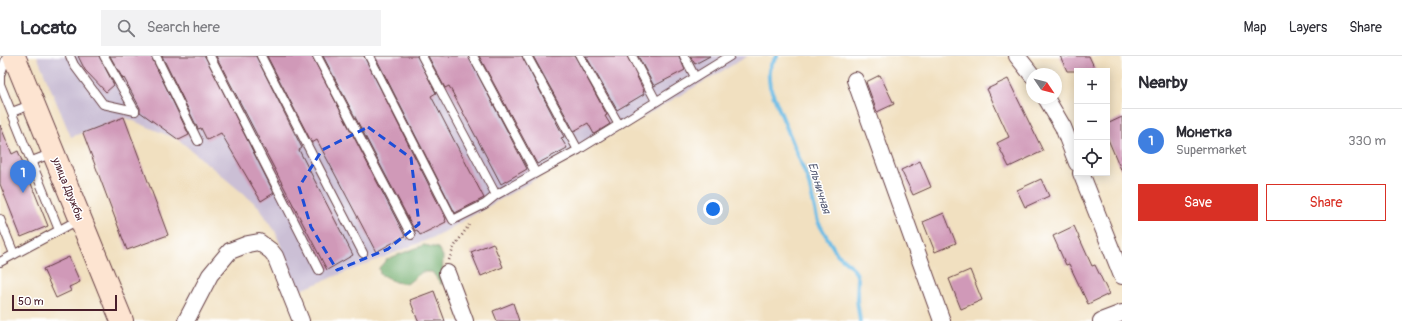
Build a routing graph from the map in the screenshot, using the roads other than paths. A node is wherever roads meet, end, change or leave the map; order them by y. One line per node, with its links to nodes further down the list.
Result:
1 (7, 56): 24 (lane)
2 (14, 56): 22 (street, улица Дружбы)
3 (70, 56): 4 (lane)
4 (104, 56)
5 (156, 56): 26 (lane)
6 (210, 56): 41 (lane)
7 (261, 56): 38 (lane)
8 (317, 56): 37 (lane)
9 (368, 56): 33 (lane)
10 (422, 56): 33 (lane)
11 (473, 56): 31 (lane)
12 (527, 56): 27 (lane)
13 (580, 56): 25 (lane)
14 (632, 56): 21 (lane)
15 (684, 56): 19 (lane)
16 (730, 56): 19 (lane)
17 (1016, 56): 18 (street)
18 (1026, 68)
19 (695, 77): 21 (lane)
20 (855, 80): 49 (street)
21 (656, 101): 25 (lane)
22 (33, 104): 24 (lane); 28 (street, улица Дружбы)
23 (1050, 104): 29 (street)
24 (12, 112): 30 (lane)
25 (619, 125): 27 (lane)
26 (198, 141)
27 (578, 150): 31 (lane)
28 (53, 153): 30 (lane); 35 (street, улица Дружбы)
29 (1074, 155)
30 (32, 162): 36 (lane)
31 (535, 172): 33 (lane)
32 (1082, 176): 43 (street)
33 (496, 195)
34 (0, 219): 39 (lane)
35 (80, 219): 36 (lane); 45 (street, улица Дружбы)
36 (59, 230): 39 (lane)
37 (410, 234)
38 (363, 253)
39 (14, 254): 40 (lane)
40 (0, 262)
41 (319, 270)
42 (447, 273): 48 (street)
43 (1122, 276)
44 (1122, 312): 50 (street)
45 (122, 321)
46 (186, 321): 47 (street)
47 (301, 321)
48 (465, 321)
49 (942, 321)
50 (1101, 321)

